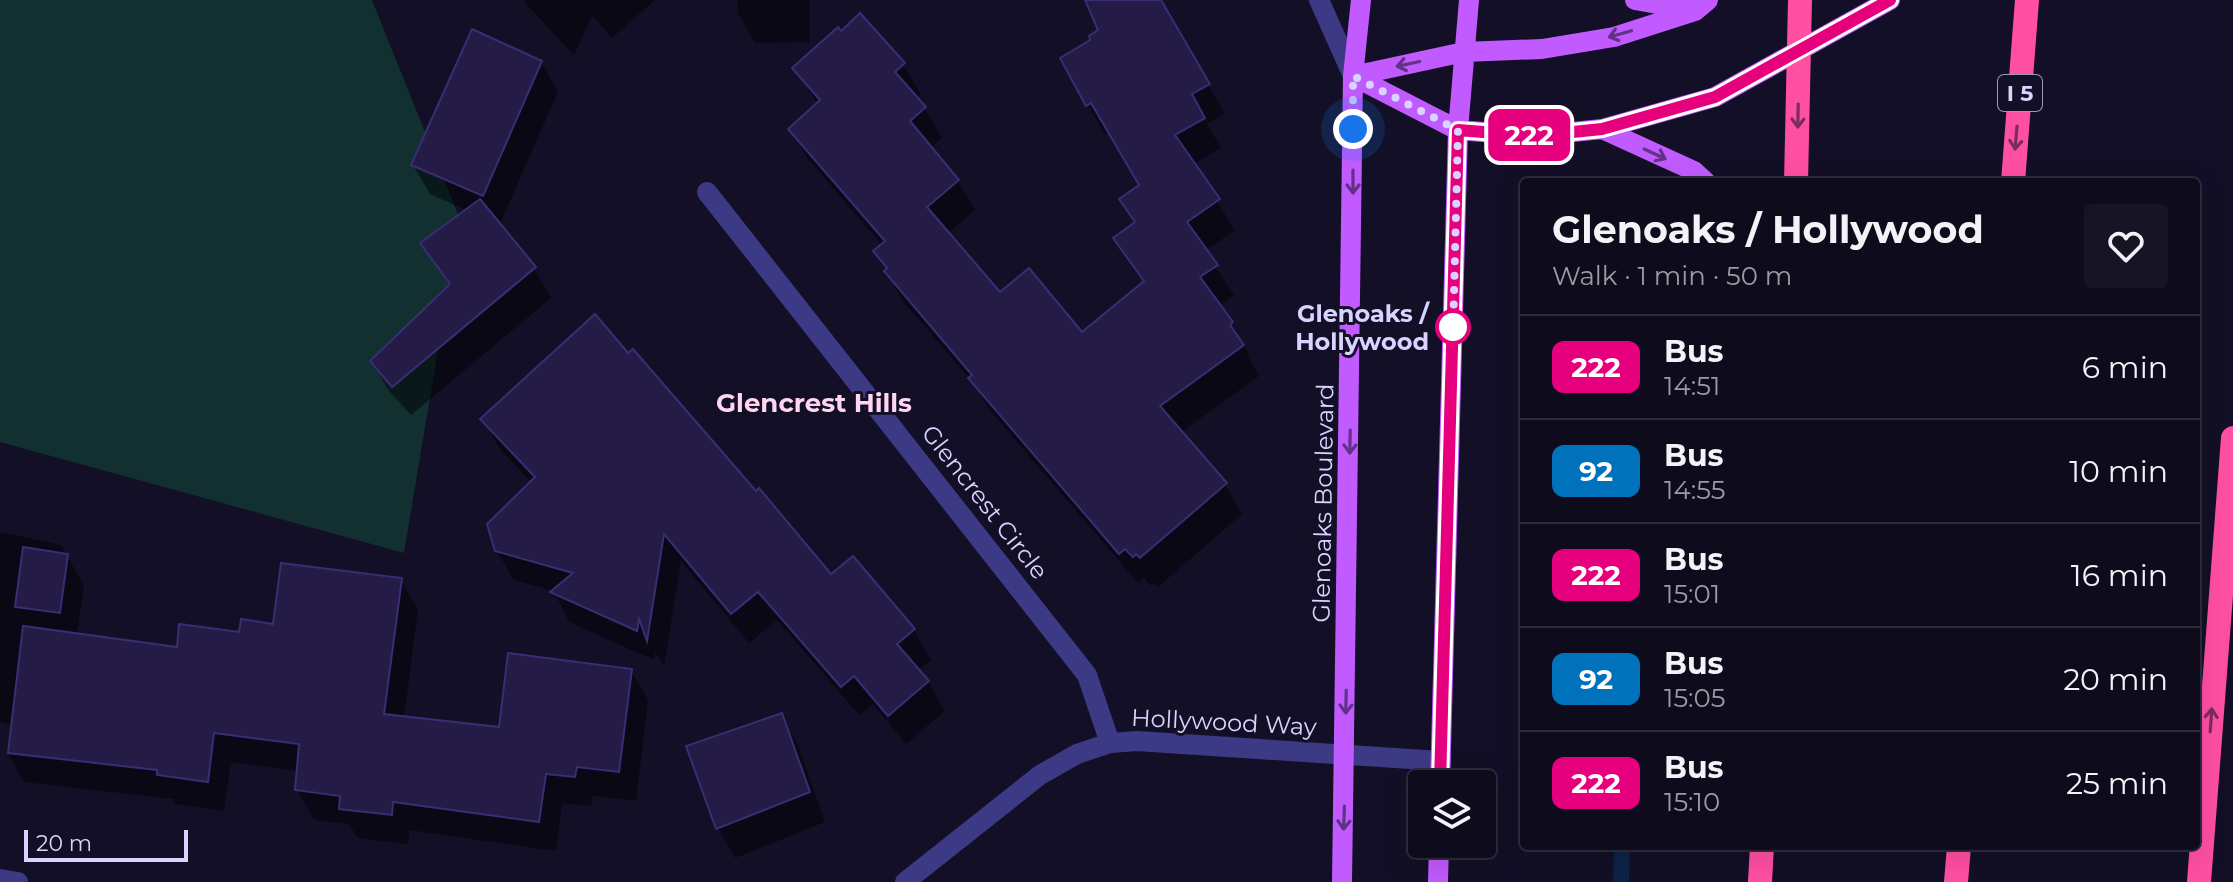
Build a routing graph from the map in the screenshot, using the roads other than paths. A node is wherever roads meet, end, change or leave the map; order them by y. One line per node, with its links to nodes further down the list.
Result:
1 (1319, 0): 11 (street)
2 (1361, 0): 11 (main road, Glenoaks Boulevard)
3 (1469, 0): 10 (main road)
4 (1635, 0): 8 (main road)
5 (1800, 0): 9 (highway)
6 (1890, 0): 9 (main road)
7 (2027, 2): 16 (highway, I 5, one-way to 16)
8 (1702, 6): 10 (main road, one-way to 10)
9 (1799, 50): 12 (main road); 15 (highway, one-way to 15)
10 (1464, 52): 11 (main road, one-way to 11); 13 (main road)
11 (1353, 76): 13 (main road); 20 (main road, Glenoaks Boulevard, one-way to 20)
12 (1602, 129): 13 (main road); 14 (main road, one-way to 14)
13 (1458, 130): 21 (main road)
14 (1702, 178)
15 (1796, 178)
16 (2013, 178)
17 (707, 192): 19 (street, Glencrest Circle)
18 (2233, 438): 33 (highway, one-way to 18)
19 (1110, 743): 20 (street, Hollywood Way); 28 (street, Hollywood Way)
20 (1345, 755): 21 (street, Hollywood Way); 29 (main road, Glenoaks Boulevard, one-way to 29)
21 (1441, 761): 22 (main road)
22 (1441, 770)
23 (1762, 850): 31 (highway)
24 (1959, 850): 32 (highway)
25 (1439, 858): 30 (main road)
26 (0, 879): 27 (street)
27 (18, 882)
28 (905, 882)
29 (1342, 882)
30 (1438, 882)
31 (1760, 882)
32 (1956, 882)
33 (2199, 882)

